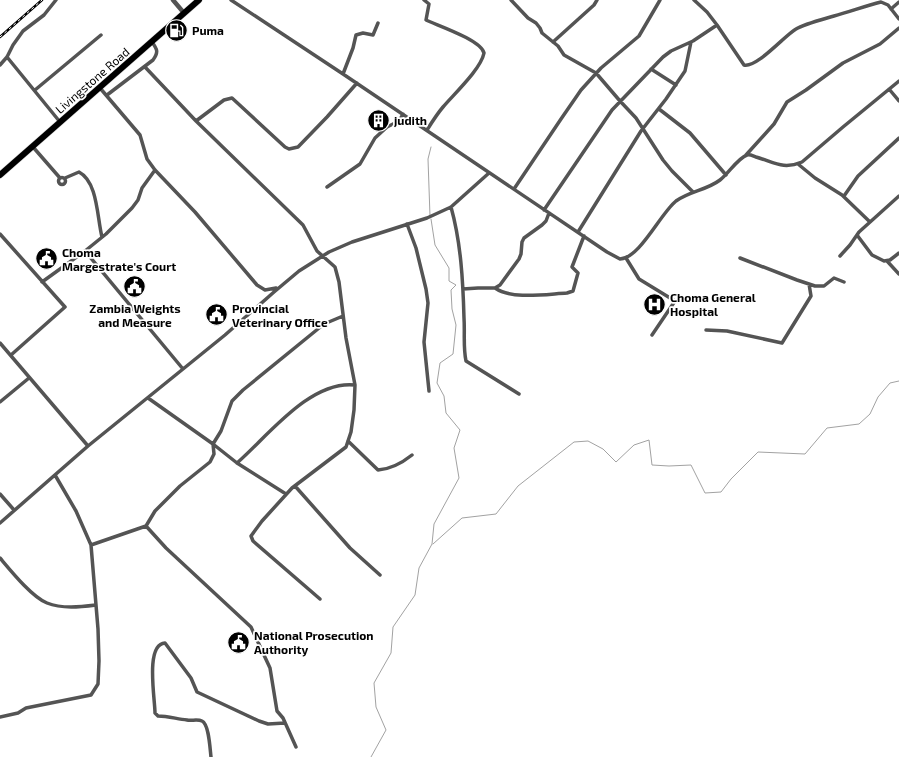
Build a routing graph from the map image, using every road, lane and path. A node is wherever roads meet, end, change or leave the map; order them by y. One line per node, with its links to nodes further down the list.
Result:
1 (56, 0): 21 (street)
2 (173, 0): 12 (street)
3 (198, 0): 12 (highway, Livingstone Road)
4 (231, 0): 26 (street)
5 (424, 0): 41 (street)
6 (511, 0): 19 (street)
7 (597, 0): 19 (street)
8 (660, 0): 25 (street)
9 (694, 0): 15 (street)
10 (899, 2): 11 (street)
11 (891, 9): 13 (street); 15 (street)
12 (184, 13): 18 (highway, Livingstone Road)
13 (899, 19)
14 (378, 23): 26 (street)
15 (717, 24): 20 (street)
16 (899, 28): 44 (street)
17 (101, 35): 32 (street)
18 (152, 42): 23 (street); 30 (highway, Livingstone Road)
19 (553, 42): 25 (street)
20 (691, 42): 24 (street); 29 (street)
21 (7, 57): 22 (street); 32 (street)
22 (0, 65)
23 (145, 67): 33 (street); 38 (street)
24 (651, 69): 29 (street); 35 (street)
25 (596, 73): 35 (street); 53 (street)
26 (343, 74): 28 (street)
27 (899, 81): 31 (street)
28 (357, 83): 37 (street); 38 (street)
29 (676, 85): 36 (street)
30 (100, 88): 33 (street); 39 (highway, Livingstone Road)
31 (889, 89): 34 (street); 45 (street)
32 (35, 90): 39 (street)
33 (107, 95): 46 (street)
34 (899, 101)
35 (620, 102): 40 (street); 58 (street)
36 (659, 109): 40 (street); 49 (street)
37 (403, 114): 41 (street); 52 (street)
38 (196, 121): 69 (street)
39 (60, 122): 43 (highway, Livingstone Road)
40 (643, 128): 54 (street); 62 (street)
41 (427, 130): 47 (street)
42 (899, 138): 55 (street)
43 (33, 147): 48 (highway, Livingstone Road); 50 (street)
44 (746, 155): 45 (street); 49 (street)
45 (798, 164): 55 (street)
46 (155, 170): 66 (street); 78 (street)
47 (489, 173): 53 (street); 57 (street)
48 (0, 175)
49 (726, 175): 54 (street)
50 (60, 178): 51 (street); 51 (street)
51 (65, 178): 66 (street)
52 (327, 187)
53 (514, 189): 58 (street)
54 (693, 192): 71 (street)
55 (844, 196): 60 (street)
56 (899, 196): 60 (street)
57 (451, 207): 61 (street); 80 (street)
58 (544, 210): 59 (street)
59 (549, 213): 62 (street); 79 (street)
60 (870, 222): 64 (street)
61 (407, 224): 69 (street); 89 (street)
62 (578, 232): 65 (street)
63 (0, 234): 75 (street)
64 (857, 235): 70 (street); 73 (street)
65 (584, 236): 71 (street); 79 (street)
66 (102, 237): 67 (street)
67 (85, 251): 75 (street); 86 (street)
68 (899, 253): 73 (street)
69 (322, 256): 78 (street); 81 (street)
70 (840, 256)
71 (626, 258): 83 (street)
72 (740, 258): 77 (street)
73 (887, 261): 74 (street)
74 (899, 274)
75 (42, 282): 85 (street)
76 (844, 282): 77 (street)
77 (809, 284): 82 (street)
78 (280, 287): 86 (street)
79 (495, 288): 80 (street)
80 (463, 289): 90 (street)
81 (343, 316): 88 (street); 94 (street)
82 (706, 330)
83 (652, 335)
84 (0, 343): 85 (street)
85 (11, 355): 87 (street)
86 (183, 369): 91 (street)
87 (29, 378): 92 (street); 95 (street)
88 (355, 385): 93 (street); 97 (street)
89 (429, 391)
90 (519, 394)
91 (148, 398): 94 (street); 95 (street)
92 (0, 402)
93 (348, 441): 96 (street); 99 (street)
94 (213, 444): 97 (street); 104 (street)
95 (88, 446): 98 (street)
96 (412, 455)
97 (237, 463): 101 (street)
98 (55, 475): 102 (street); 105 (street)
99 (295, 486): 101 (street); 107 (street)
100 (0, 494): 102 (street)
101 (286, 494): 108 (street)
102 (14, 510): 103 (street)
103 (0, 523)
104 (146, 526): 105 (street); 111 (street)
105 (91, 545): 109 (street)
106 (0, 558): 109 (street)
107 (380, 576)
108 (320, 599)
109 (96, 605): 110 (street)
110 (0, 717)
111 (285, 723): 112 (street); 113 (street)
112 (296, 747)
113 (211, 757)

